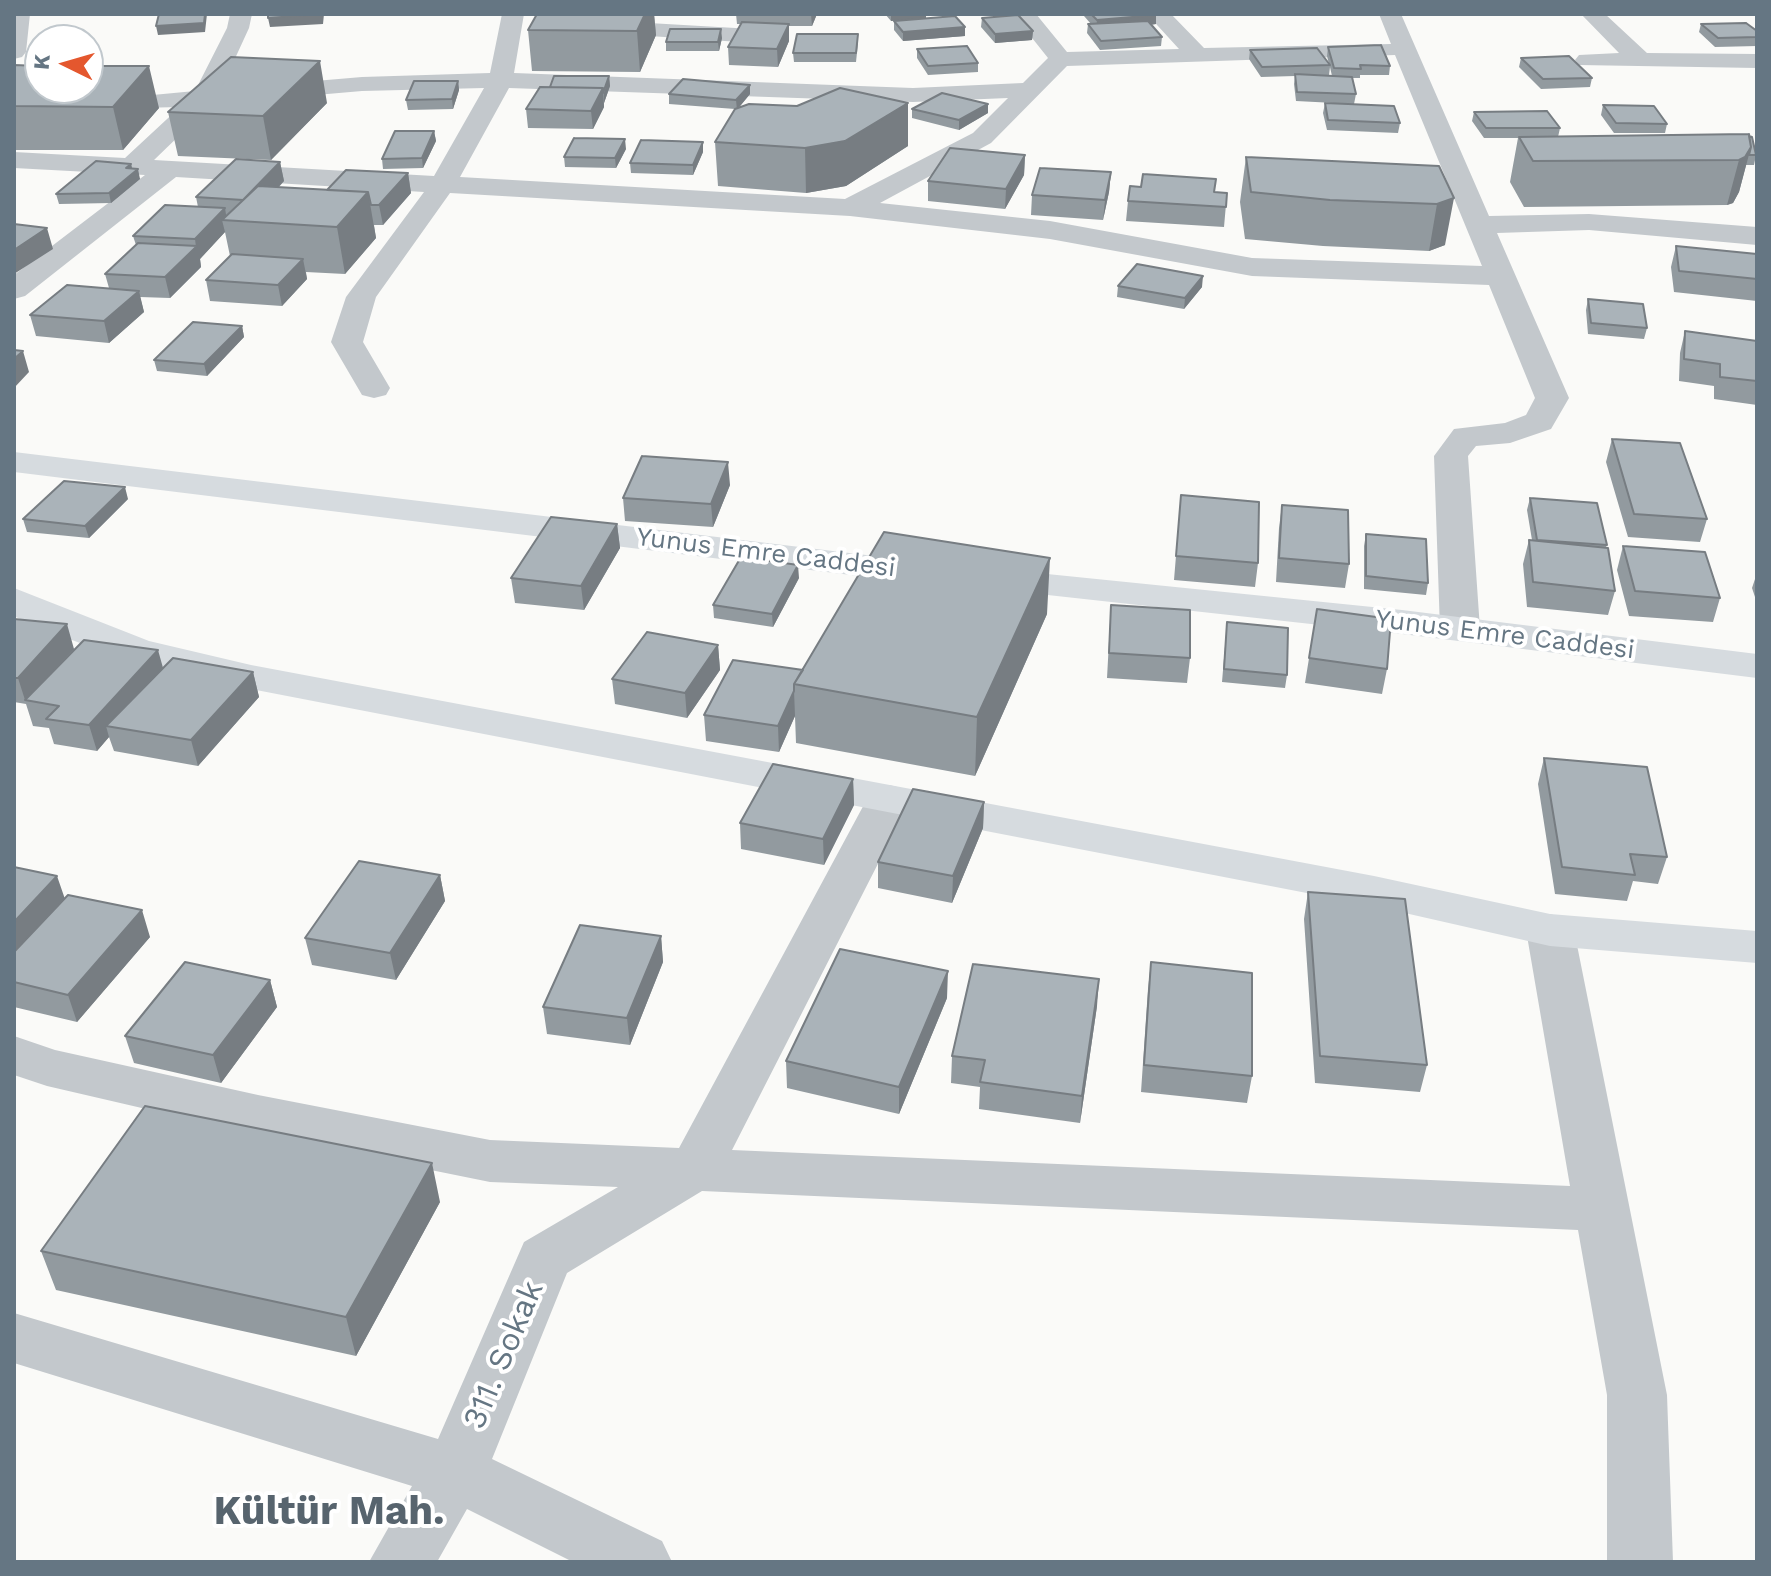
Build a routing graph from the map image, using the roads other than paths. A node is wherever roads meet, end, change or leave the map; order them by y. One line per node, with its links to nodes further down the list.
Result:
1 (19, 14): 12 (street)
2 (241, 14): 20 (street)
3 (1024, 14): 14 (street)
4 (1158, 14): 13 (street)
5 (1390, 14): 11 (street)
6 (1592, 14): 16 (street)
7 (512, 18): 8 (street); 18 (street)
8 (541, 25)
9 (570, 26): 10 (street)
10 (770, 37)
11 (1405, 49): 13 (street); 27 (street)
12 (14, 52)
13 (1196, 53): 14 (street)
14 (1061, 59): 19 (street)
15 (1587, 60): 16 (street)
16 (1640, 60): 17 (street)
17 (1756, 66)
18 (501, 80): 19 (street); 20 (street); 25 (street)
19 (1028, 90): 26 (street)
20 (204, 98): 21 (street); 23 (street)
21 (14, 104)
22 (14, 160): 23 (street)
23 (131, 167): 24 (street)
24 (170, 169): 25 (street); 30 (street)
25 (443, 184): 26 (street); 31 (street)
26 (850, 208): 29 (street)
27 (1478, 225): 28 (street); 29 (street)
28 (1757, 236)
29 (1499, 276): 34 (street)
30 (14, 290)
31 (374, 388)
32 (14, 462): 34 (street, Yunus Emre Caddesi)
33 (14, 600): 36 (street)
34 (1460, 629): 35 (street, Yunus Emre Caddesi)
35 (1757, 666)
36 (889, 799): 37 (street); 40 (street)
37 (1550, 930): 38 (street); 41 (street)
38 (1757, 947)
39 (14, 1055): 40 (street)
40 (695, 1169): 41 (street); 43 (street, 311. Sokak)
41 (1603, 1209): 46 (street)
42 (14, 1338): 43 (street)
43 (455, 1472): 44 (street, 311. Sokak); 45 (street)
44 (402, 1562)
45 (639, 1562)
46 (1640, 1562)

